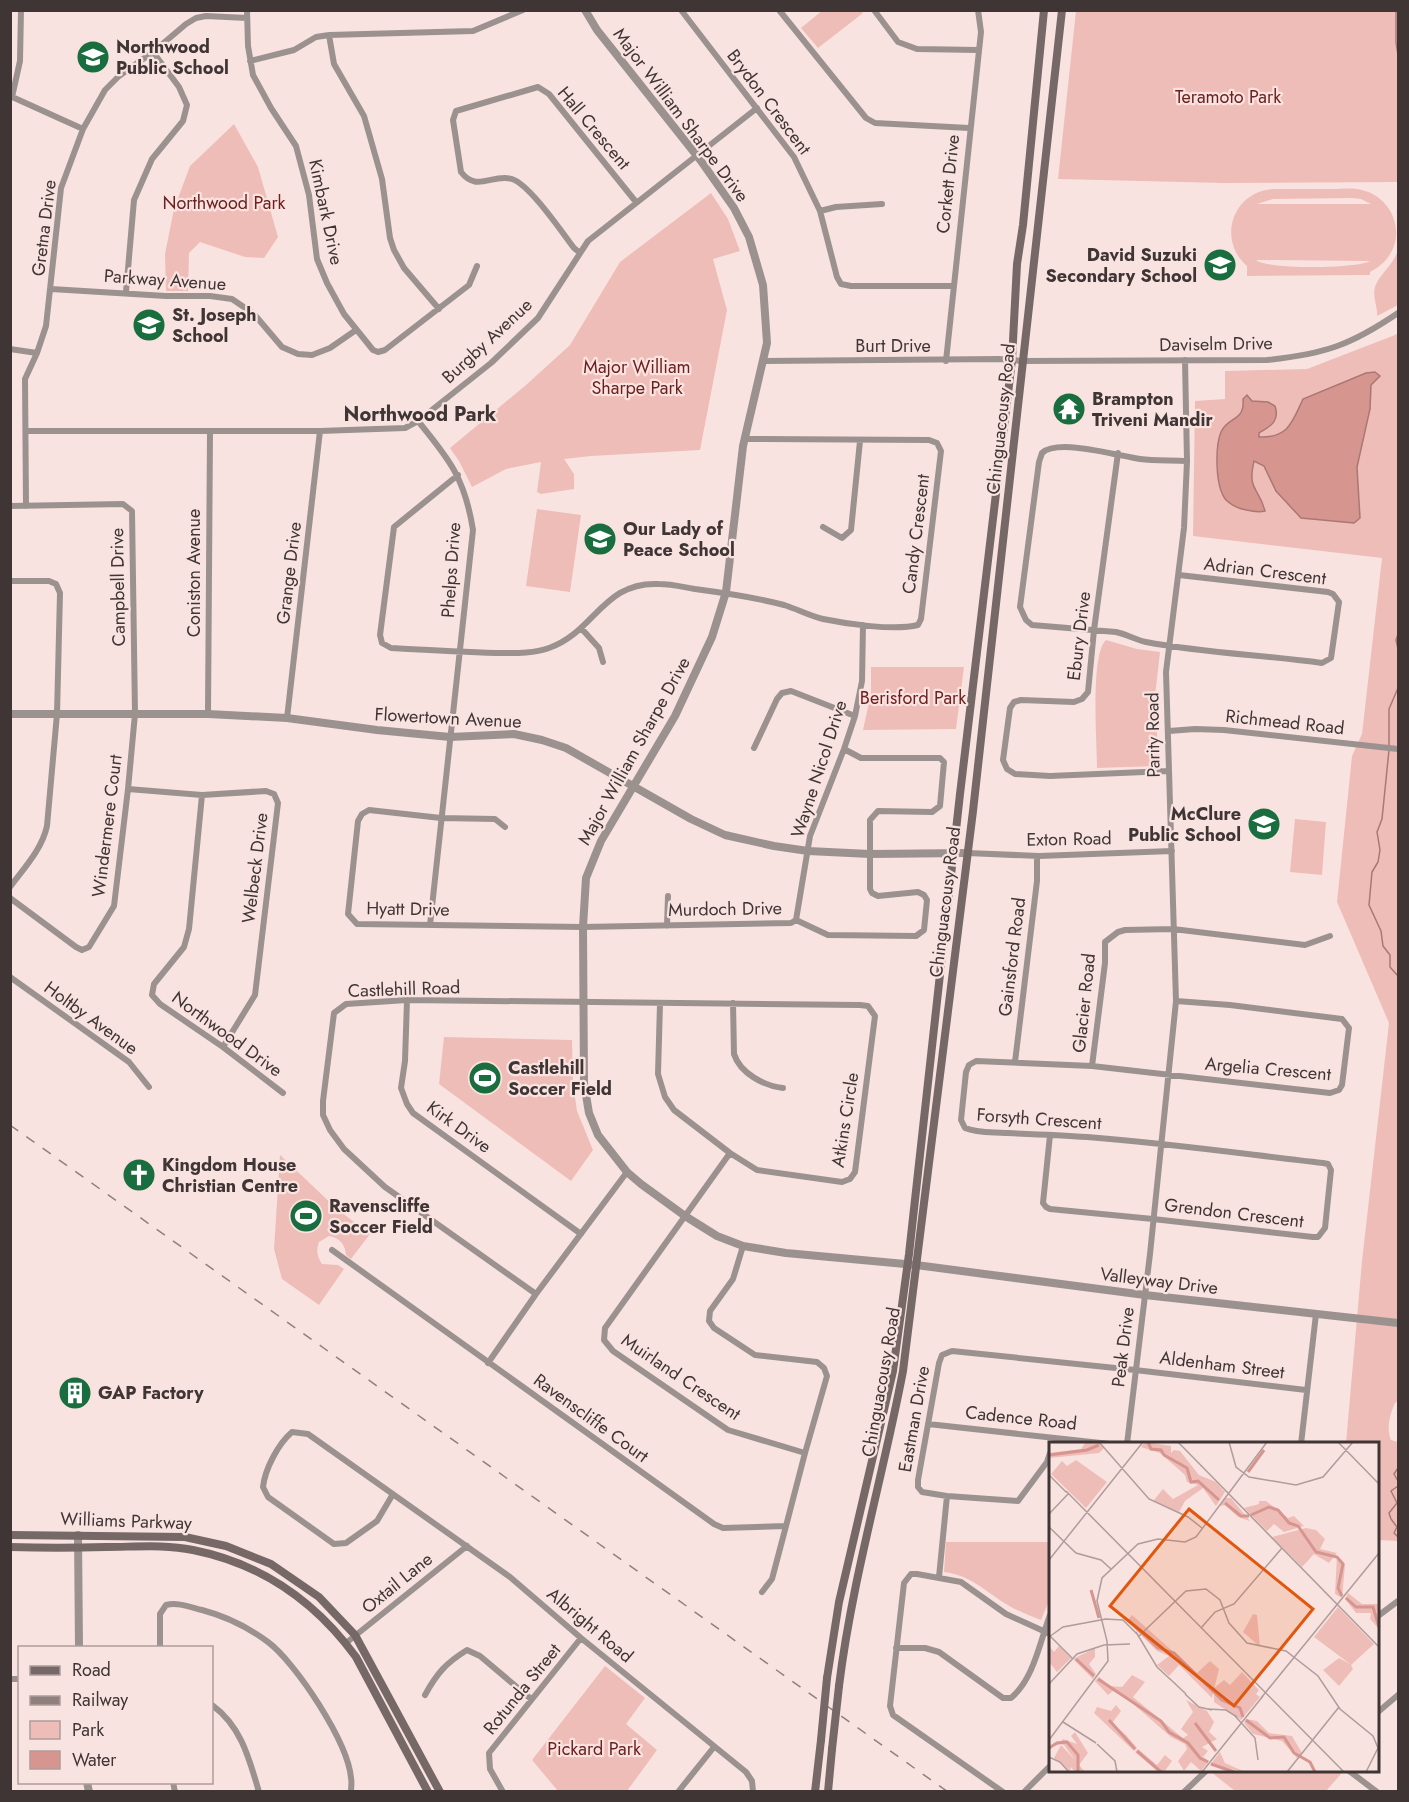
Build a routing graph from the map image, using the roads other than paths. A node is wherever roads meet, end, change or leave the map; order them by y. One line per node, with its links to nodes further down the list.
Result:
1 (21, 10): 17 (street)
2 (523, 10): 12 (street)
3 (585, 10): 21 (street, Major William Sharpe Drive)
4 (681, 10): 18 (street, Brydon Crescent)
5 (779, 10): 19 (street)
6 (874, 10): 14 (street)
7 (978, 10): 14 (street, Corkett Drive)
8 (1044, 10): 35 (main road, Chinguacousy Road)
9 (1062, 10): 38 (main road, Chinguacousy Road)
10 (499, 12): 12 (street)
11 (247, 14): 15 (street, Gretna Drive); 16 (street, Kimbark Drive)
12 (502, 20): 13 (street)
13 (329, 35): 16 (street); 30 (street)
14 (978, 50): 19 (street, Corkett Drive)
15 (153, 52): 20 (street, Gretna Drive); 29 (street)
16 (250, 61): 32 (street, Kimbark Drive)
17 (11, 97): 20 (street)
18 (757, 108): 21 (street, Burgby Avenue); 24 (street, Brydon Crescent)
19 (969, 128): 27 (street, Corkett Drive)
20 (83, 129): 28 (street, Gretna Drive)
21 (696, 155): 22 (street, Burgby Avenue); 39 (street, Major William Sharpe Drive)
22 (636, 202): 25 (street, Burgby Avenue); 25 (street, Hall Crescent)
23 (882, 204): 24 (street)
24 (820, 211): 27 (street, Brydon Crescent)
25 (580, 253): 40 (street, Burgby Avenue)
26 (477, 266): 30 (street, Kimbark Drive)
27 (952, 286): 37 (street, Corkett Drive)
28 (51, 289): 29 (street, Parkway Avenue); 34 (street, Gretna Drive)
29 (126, 292): 32 (street, Parkway Avenue)
30 (439, 309): 32 (street, Kimbark Drive)
31 (1398, 313): 36 (street, Daviselm Drive)
32 (356, 330)
33 (10, 349): 34 (street)
34 (37, 352): 41 (street, Gretna Drive)
35 (1012, 360): 37 (street, Burt Drive); 38 (street, Burt Drive); 80 (main road, Chinguacousy Road)
36 (1185, 360): 38 (street, Daviselm Drive); 47 (street, Parity Road)
37 (946, 361): 39 (street, Burt Drive)
38 (1023, 361): 81 (main road, Chinguacousy Road)
39 (764, 362): 44 (street, Major William Sharpe Drive)
40 (418, 421): 42 (street, Burgby Avenue); 48 (street, Phelps Drive)
41 (26, 431): 43 (street, Burgby Avenue); 50 (street, Gretna Drive)
42 (320, 431): 43 (street, Burgby Avenue); 66 (street, Grange Drive)
43 (210, 432): 64 (street, Coniston Avenue)
44 (745, 438): 45 (street, Candy Crescent); 54 (street, Major William Sharpe Drive)
45 (860, 441): 51 (street); 55 (street, Candy Crescent)
46 (1118, 453): 47 (street); 57 (street, Ebury Drive); 57 (street, Adrian Crescent)
47 (1188, 461): 52 (street, Parity Road)
48 (458, 475): 59 (street, Phelps Drive); 59 (street, Candy Crescent)
49 (10, 506): 50 (street, Campbell Drive)
50 (26, 506): 63 (street, Campbell Drive)
51 (823, 527)
52 (1179, 575): 58 (street, Parity Road); 58 (street, Adrian Crescent)
53 (10, 582): 62 (street)
54 (726, 592): 55 (street, Candy Crescent); 56 (street, Candy Crescent); 73 (street, Major William Sharpe Drive)
55 (863, 625): 65 (street, Wayne Nicol Drive)
56 (581, 628): 59 (street, Candy Crescent); 60 (street)
57 (1094, 630): 58 (street, Adrian Crescent); 72 (street, Ebury Drive)
58 (1170, 645): 67 (street, Parity Road)
59 (460, 652): 68 (street, Phelps Drive)
60 (603, 662)
61 (10, 714): 62 (street, Flowertown Avenue)
62 (57, 714): 63 (street, Flowertown Avenue); 84 (street)
63 (135, 714): 64 (street, Flowertown Avenue); 74 (street, Windermere Court)
64 (208, 714): 66 (street, Flowertown Avenue)
65 (855, 716): 69 (street); 70 (street, Wayne Nicol Drive)
66 (287, 718): 68 (street, Flowertown Avenue)
67 (1169, 731): 71 (street, Richmead Road); 72 (street, Parity Road)
68 (450, 737): 73 (street, Flowertown Avenue); 76 (street, Phelps Drive)
69 (754, 748)
70 (844, 749): 78 (street, Wayne Nicol Drive); 82 (street)
71 (1398, 750)
72 (1168, 771): 79 (street, Parity Road)
73 (633, 787): 78 (street, Flowertown Avenue); 90 (street, Major William Sharpe Drive)
74 (128, 789): 75 (street, Welbeck Drive); 86 (street, Windermere Court)
75 (202, 795): 99 (street, Northwood Drive); 99 (street, Welbeck Drive)
76 (441, 818): 77 (street); 88 (street, Phelps Drive); 88 (street, Hyatt Drive)
77 (505, 826)
78 (808, 851): 82 (street, Flowertown Avenue); 87 (street, Murdoch Drive)
79 (1172, 851): 83 (street, Exton Road); 91 (street, Parity Road)
80 (954, 853): 81 (street, Flowertown Avenue); 82 (street, Flowertown Avenue); 116 (main road, Chinguacousy Road)
81 (967, 853): 83 (street, Exton Road); 116 (main road, Chinguacousy Road)
82 (870, 854): 87 (street)
83 (1037, 856): 100 (street, Gainsford Road)
84 (10, 887)
85 (668, 896): 89 (street)
86 (10, 898)
87 (796, 920): 89 (street, Murdoch Drive)
88 (430, 925): 90 (street, Hyatt Drive)
89 (667, 926): 90 (street, Murdoch Drive)
90 (583, 927): 96 (street, Major William Sharpe Drive)
91 (1173, 929): 92 (street); 95 (street, Parity Road); 101 (street, Glacier Road)
92 (1330, 936)
93 (10, 977): 103 (street, Holtby Avenue)
94 (407, 1000): 96 (street, Castlehill Road); 112 (street, Kirk Drive); 117 (street, Castlehill Road)
95 (1176, 1001): 102 (street, Parity Road); 102 (street, Argelia Crescent)
96 (583, 1003): 98 (street, Atkins Circle); 109 (street, Major William Sharpe Drive)
97 (733, 1003): 98 (street, Atkins Circle); 104 (street); 108 (street, Atkins Circle)
98 (660, 1004): 108 (street, Atkins Circle)
99 (223, 1047): 105 (street, Northwood Drive)
100 (1015, 1062): 101 (street, Forsyth Crescent); 106 (street, Forsyth Crescent)
101 (1092, 1066): 102 (street, Forsyth Crescent)
102 (1168, 1074): 107 (street, Parity Road)
103 (149, 1088)
104 (783, 1088)
105 (283, 1093)
106 (1050, 1135): 107 (street, Forsyth Crescent); 111 (street)
107 (1161, 1144): 111 (street, Parity Road); 111 (street, Grendon Crescent)
108 (730, 1153): 110 (street)
109 (627, 1172): 110 (street, Major William Sharpe Drive); 112 (street)
110 (685, 1216): 113 (street, Major William Sharpe Drive); 129 (street, Muirland Crescent)
111 (1153, 1219): 115 (street, Parity Road)
112 (581, 1234): 117 (street)
113 (743, 1246): 116 (street, Major William Sharpe Drive); 129 (street)
114 (332, 1250): 121 (street, Ravenscliffe Court)
115 (1150, 1254): 118 (street, Peak Drive)
116 (912, 1264): 118 (street, Valleyway Drive); 166 (main road, Chinguacousy Road, bridge); 167 (main road, Chinguacousy Road, bridge)
117 (536, 1294): 121 (street)
118 (1145, 1295): 119 (street, Valleyway Drive); 122 (street, Peak Drive)
119 (1316, 1314): 120 (street, Valleyway Drive); 123 (street)
120 (1396, 1323)
121 (488, 1363): 133 (street, Ravenscliffe Court)
122 (1135, 1370): 123 (street, Aldenham Street); 124 (street, Eastman Drive); 127 (street, Peak Drive)
123 (1306, 1390): 128 (street)
124 (928, 1424): 125 (street, Cadence Road); 132 (street, Eastman Drive)
125 (1052, 1440): 126 (street, Cadence Road)
126 (1091, 1442)
127 (1126, 1442)
128 (1301, 1442)
129 (804, 1453): 133 (street)
130 (1049, 1456): 132 (street, Eastman Drive)
131 (393, 1494): 131 (street, Albright Road); 136 (street, Albright Road)
132 (947, 1496): 139 (street)
133 (786, 1526): 140 (street)
134 (10, 1535): 135 (main road, Williams Parkway)
135 (78, 1535): 138 (street); 144 (main road, Williams Parkway)
136 (467, 1546): 144 (street, Oxtail Lane); 145 (street, Albright Road)
137 (10, 1547): 138 (main road, Williams Parkway)
138 (79, 1548): 146 (main road, Williams Parkway); 147 (street)
139 (939, 1577): 143 (street); 149 (street)
140 (762, 1592)
141 (1398, 1601): 142 (street)
142 (1379, 1615)
143 (1047, 1633): 149 (street)
144 (355, 1635): 146 (street, Oxtail Lane); 162 (main road, Williams Parkway)
145 (581, 1638): 152 (street, Rotunda Street); 155 (street, Albright Road)
146 (346, 1643): 161 (main road, Williams Parkway)
147 (79, 1646)
148 (160, 1646): 160 (street)
149 (896, 1648): 168 (street)
150 (425, 1695): 152 (street)
151 (1398, 1695): 154 (street)
152 (531, 1699): 163 (street, Rotunda Street)
153 (213, 1706): 159 (street)
154 (1379, 1710)
155 (714, 1747): 164 (street); 165 (street, Albright Road)
156 (1049, 1767): 169 (street)
157 (1205, 1772): 170 (street)
158 (1351, 1772): 171 (street)
159 (259, 1791)
160 (351, 1791)
161 (428, 1791)
162 (440, 1791)
163 (503, 1791)
164 (678, 1791)
165 (753, 1791)
166 (815, 1791)
167 (828, 1791)
168 (1003, 1791)
169 (1024, 1791)
170 (1184, 1791)
171 (1377, 1791)

